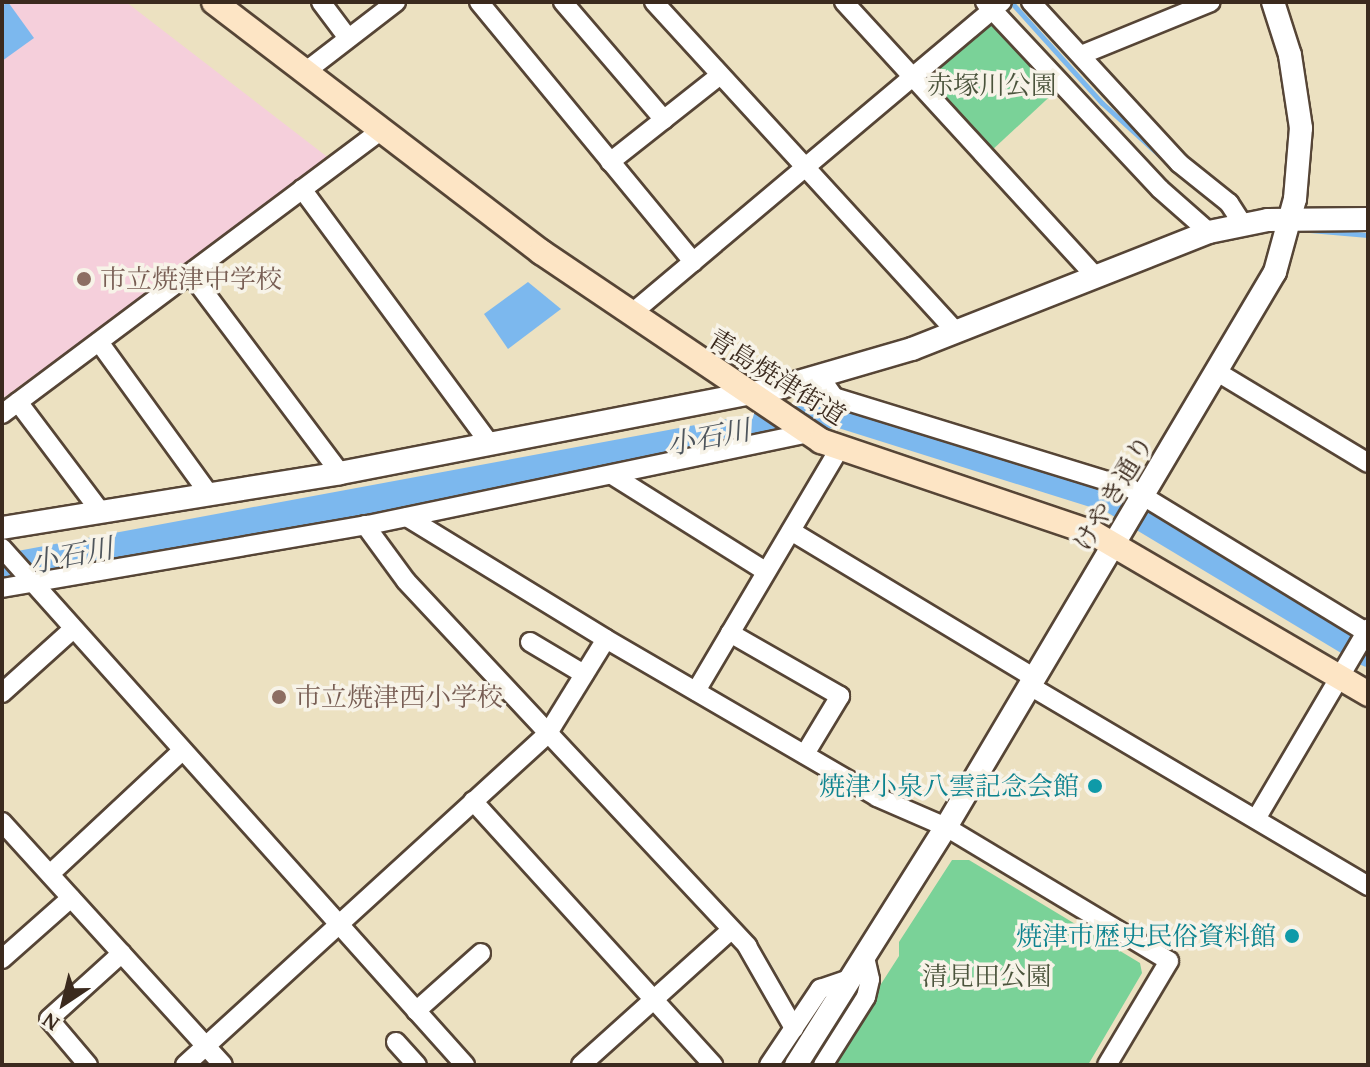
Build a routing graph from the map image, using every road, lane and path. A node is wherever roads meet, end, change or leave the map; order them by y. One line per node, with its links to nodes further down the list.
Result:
1 (214, 2): 16 (main road, 青島焼津街道)
2 (321, 2): 14 (street)
3 (396, 2): 14 (street)
4 (479, 2): 21 (street)
5 (563, 2): 19 (street)
6 (654, 2): 17 (street)
7 (844, 2): 18 (street)
8 (1031, 2): 15 (street)
9 (1157, 2): 13 (street)
10 (1211, 2): 13 (street)
11 (1273, 2): 24 (street, けやき通り)
12 (994, 5): 18 (street); 27 (street)
13 (1164, 21): 15 (street)
14 (348, 38): 16 (street)
15 (1081, 55): 26 (street)
16 (305, 72): 20 (main road, 青島焼津街道)
17 (720, 75): 19 (street); 22 (street)
18 (913, 77): 22 (street); 30 (street)
19 (664, 120): 21 (street)
20 (381, 130): 23 (street); 31 (main road, 青島焼津街道)
21 (610, 162): 28 (street)
22 (805, 167): 28 (street); 32 (street)
23 (302, 189): 29 (street); 40 (street)
24 (1291, 219): 25 (street); 26 (street); 34 (street, けやき通り)
25 (1368, 219)
26 (1242, 223): 27 (street)
27 (1209, 232): 30 (street)
28 (693, 262): 31 (street)
29 (190, 273): 33 (street); 43 (street)
30 (1097, 278): 32 (street)
31 (631, 314): 36 (main road, 青島焼津街道)
32 (956, 332): 35 (street)
33 (99, 342): 37 (street); 45 (street)
34 (1219, 373): 42 (street); 46 (street, けやき通り)
35 (820, 377): 36 (street); 46 (street)
36 (747, 393): 39 (main road, 青島焼津街道); 40 (street)
37 (18, 402): 38 (street); 47 (street)
38 (2, 414)
39 (808, 433): 41 (main road, 青島焼津街道); 44 (street)
40 (491, 445): 43 (street)
41 (839, 449): 51 (street); 52 (main road, 青島焼津街道)
42 (1368, 463)
43 (340, 473): 45 (street)
44 (612, 475): 48 (street); 54 (street)
45 (209, 494): 47 (street)
46 (1143, 499): 52 (street, けやき通り); 58 (street)
47 (101, 512): 50 (street)
48 (407, 517): 49 (street); 60 (street)
49 (370, 524): 55 (street); 68 (street)
50 (2, 528)
51 (791, 531): 54 (street); 64 (street)
52 (1121, 534): 62 (main road, 青島焼津街道); 64 (street, けやき通り)
53 (2, 548): 55 (street)
54 (765, 571): 59 (street)
55 (31, 581): 56 (street); 57 (street)
56 (2, 588)
57 (73, 629): 66 (street); 69 (street)
58 (1367, 631): 62 (street)
59 (730, 633): 65 (street); 70 (street)
60 (606, 639): 63 (street); 65 (street)
61 (530, 642): 63 (street)
62 (1344, 668): 67 (main road, 青島焼津街道); 72 (street)
63 (584, 674): 68 (street)
64 (1033, 682): 72 (street); 74 (street, けやき通り)
65 (696, 691): 70 (street)
66 (2, 693)
67 (1368, 694)
68 (551, 729): 71 (street); 79 (street)
69 (181, 752): 75 (street); 78 (street)
70 (805, 754): 74 (street)
71 (473, 801): 78 (street); 85 (street)
72 (1256, 819): 76 (street)
73 (2, 822): 75 (street)
74 (946, 827): 82 (street, けやき通り); 100 (street)
75 (50, 874): 77 (street)
76 (1368, 886)
77 (71, 898): 80 (street); 83 (street)
78 (339, 924): 86 (street); 89 (street)
79 (731, 930): 85 (street); 87 (street)
80 (122, 953): 89 (street); 90 (street)
81 (481, 953): 86 (street)
82 (865, 957): 84 (street, けやき通り); 99 (street)
83 (2, 959)
84 (852, 978): 87 (street); 98 (street, けやき通り)
85 (652, 1001): 95 (street); 96 (street)
86 (416, 1011): 94 (street)
87 (794, 1028): 97 (street)
88 (396, 1042): 93 (street)
89 (206, 1046): 91 (street); 92 (street)
90 (88, 1065)
91 (185, 1065)
92 (223, 1065)
93 (417, 1065)
94 (465, 1065)
95 (581, 1065)
96 (713, 1065)
97 (769, 1065)
98 (796, 1065)
99 (823, 1065)
100 (1107, 1065)

